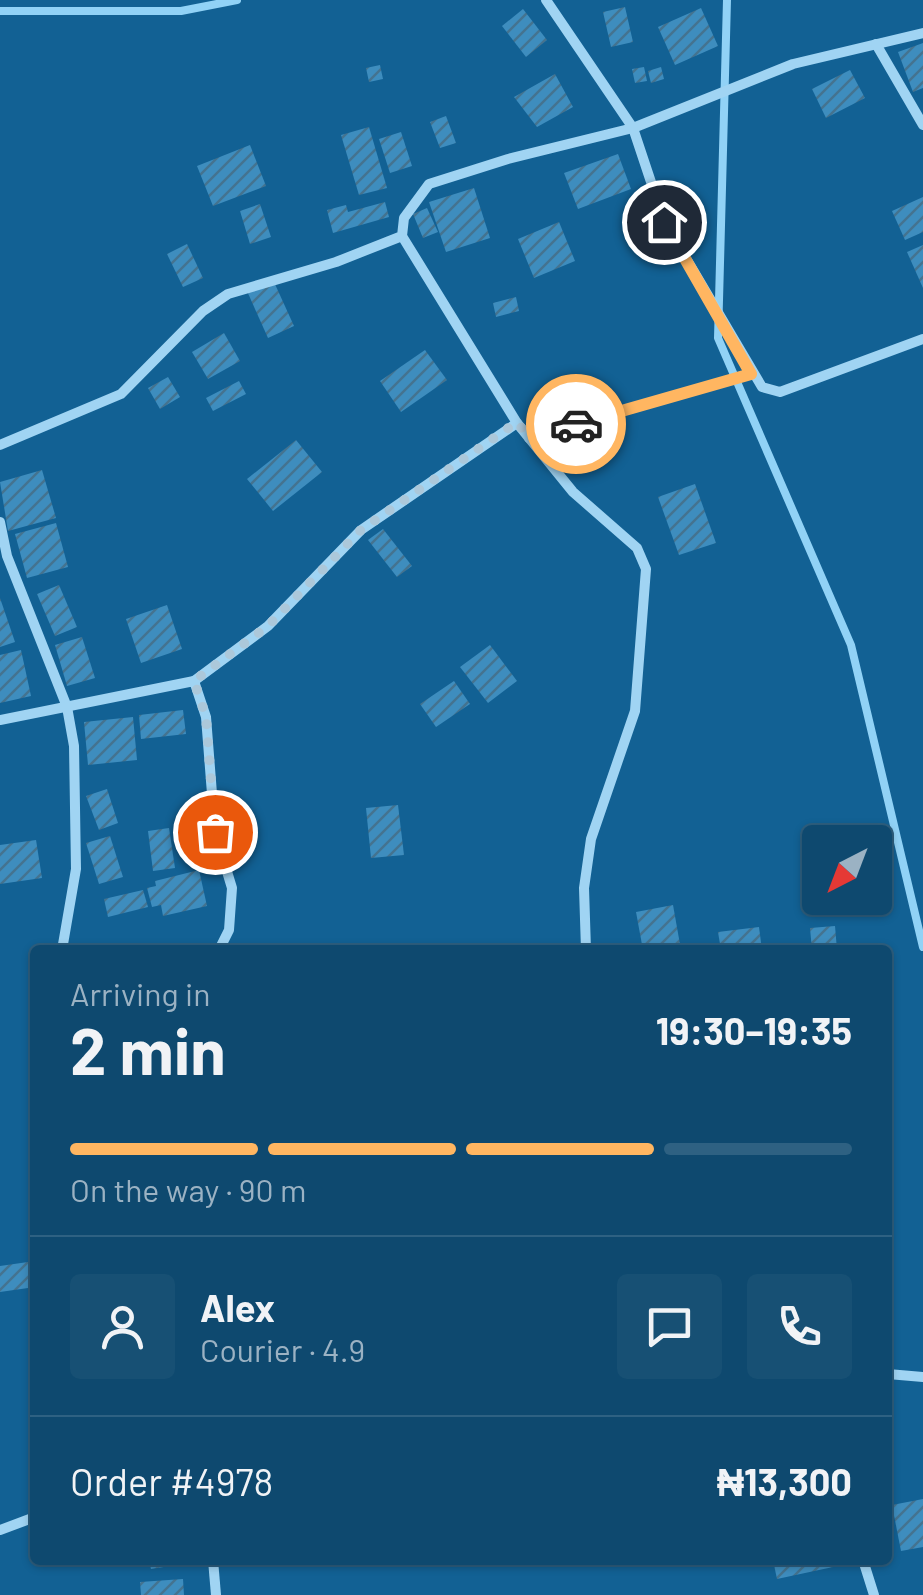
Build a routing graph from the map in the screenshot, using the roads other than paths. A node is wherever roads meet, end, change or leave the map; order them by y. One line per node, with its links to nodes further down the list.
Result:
1 (546, 0): 5 (street)
2 (923, 33): 3 (street)
3 (876, 44): 4 (street); 5 (street)
4 (923, 125)
5 (633, 128): 6 (street); 8 (street)
6 (402, 236): 9 (street); 11 (street)
7 (923, 339): 8 (street)
8 (751, 374): 10 (street)
9 (517, 422): 10 (street); 13 (street)
10 (529, 438): 18 (street)
11 (0, 445)
12 (0, 522): 14 (street)
13 (194, 681): 14 (street); 17 (street)
14 (67, 708): 15 (street); 16 (street)
15 (0, 720)
16 (63, 945)
17 (222, 945)
18 (586, 945)
19 (892, 1374): 20 (street)
20 (923, 1377)
21 (30, 1519): 22 (street)
22 (0, 1530)
23 (213, 1565): 25 (street)
24 (865, 1565): 26 (street)
25 (216, 1595)
26 (874, 1595)

